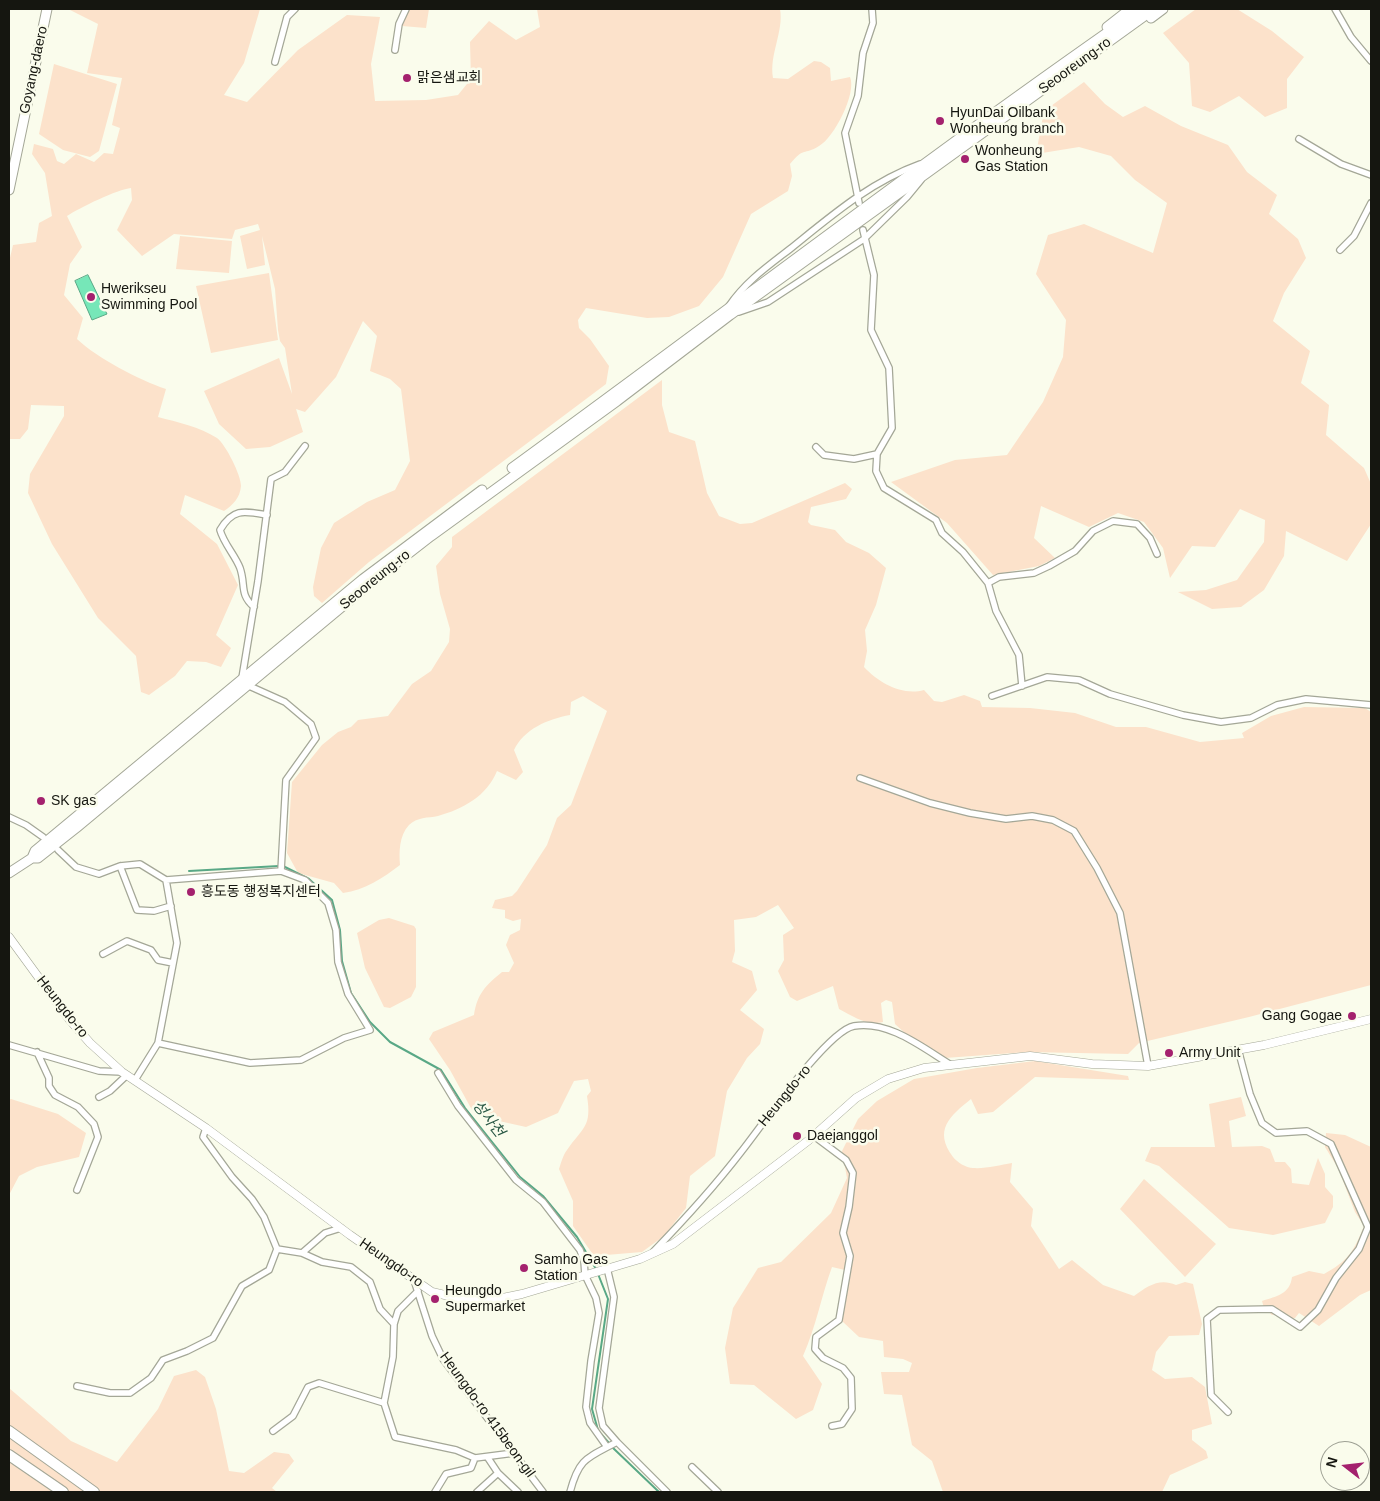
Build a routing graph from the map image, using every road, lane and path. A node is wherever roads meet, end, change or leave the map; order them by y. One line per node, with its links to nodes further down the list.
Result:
1 (47, 9): 19 (main road, Goyang-daero)
2 (295, 9): 14 (street)
3 (406, 9): 10 (street)
4 (872, 9): 20 (street)
5 (1130, 9): 11 (main road)
6 (1141, 9): 11 (main road, Seooreung-ro)
7 (1154, 9): 12 (main road, Seooreung-ro)
8 (1164, 9): 12 (main road)
9 (1335, 9): 13 (street)
10 (395, 50)
11 (1083, 50): 16 (main road, Seooreung-ro)
12 (1097, 51): 18 (main road, Seooreung-ro)
13 (1371, 61)
14 (275, 62)
15 (1299, 139): 17 (street)
16 (930, 160): 20 (street, Seooreung-ro); 26 (main road, Seooreung-ro)
17 (1371, 175)
18 (924, 177): 24 (street, Seooreung-ro); 26 (main road, Seooreung-ro)
19 (9, 190)
20 (857, 195): 21 (street); 26 (street, Seooreung-ro)
21 (859, 203)
22 (1371, 203): 25 (street)
23 (862, 230): 24 (street)
24 (864, 239): 26 (street, Seooreung-ro); 29 (street)
25 (1340, 250)
26 (728, 312): 34 (main road, Seooreung-ro)
27 (305, 446): 30 (street)
28 (816, 447): 29 (street)
29 (877, 454): 32 (street)
30 (267, 515): 33 (street); 33 (street)
31 (1157, 554): 32 (street)
32 (988, 583): 35 (street)
33 (254, 607): 34 (street)
34 (245, 682): 43 (street); 44 (main road, Seooreung-ro)
35 (1022, 686): 36 (street); 37 (street)
36 (992, 696)
37 (1371, 705)
38 (860, 778): 56 (street)
39 (9, 818): 40 (street)
40 (43, 837)
41 (58, 850): 42 (street)
42 (120, 866): 45 (street); 46 (street)
43 (281, 869): 45 (street); 51 (street)
44 (9, 874)
45 (166, 880): 46 (street)
46 (171, 906): 49 (street)
47 (9, 936): 58 (street, Heungdo-ro)
48 (102, 954): 49 (street)
49 (173, 963): 51 (street)
50 (1371, 1019): 53 (street, Heungdo-ro)
51 (158, 1043): 59 (street)
52 (9, 1044): 54 (street, Heungdo-ro)
53 (1238, 1049): 56 (street, Heungdo-ro); 75 (street)
54 (37, 1052): 58 (street, Heungdo-ro); 63 (street)
55 (950, 1065): 56 (street, Heungdo-ro); 62 (street, Heungdo-ro); 67 (street, Heungdo-ro)
56 (1148, 1066)
57 (438, 1073): 69 (street)
58 (125, 1074): 59 (street, Heungdo-ro); 60 (street)
59 (135, 1080): 61 (street, Heungdo-ro)
60 (99, 1097)
61 (206, 1128): 64 (street, Heungdo-ro); 65 (street)
62 (814, 1136): 67 (street, Heungdo-ro); 76 (street)
63 (77, 1190)
64 (341, 1228): 66 (street); 70 (street, Heungdo-ro)
65 (277, 1249): 66 (street); 73 (street)
66 (302, 1252): 72 (street)
67 (652, 1253): 68 (street, Heungdo-ro)
68 (606, 1269): 69 (street, Heungdo-ro); 79 (street)
69 (586, 1274): 70 (street, Heungdo-ro); 79 (street)
70 (414, 1280): 71 (street, Heungdo-ro 415beon-gil)
71 (418, 1291): 72 (street); 80 (street, Heungdo-ro 415beon-gil)
72 (394, 1324): 74 (street)
73 (77, 1386)
74 (384, 1403): 78 (street); 82 (street)
75 (1228, 1412)
76 (832, 1426)
77 (9, 1431): 87 (highway)
78 (273, 1431)
79 (612, 1445): 92 (street); 93 (street)
80 (514, 1453): 83 (street); 91 (street, Heungdo-ro 415beon-gil)
81 (9, 1455): 86 (highway)
82 (475, 1458): 83 (street); 88 (street)
83 (488, 1458): 85 (street, Heungdo-ro 415beon-gil)
84 (692, 1467): 94 (street)
85 (498, 1473): 89 (street, Heungdo-ro 415beon-gil); 90 (street, Heungdo-ro 415beon-gil)
86 (63, 1492)
87 (94, 1492)
88 (435, 1492)
89 (477, 1492)
90 (518, 1492)
91 (543, 1492)
92 (570, 1492)
93 (667, 1492)
94 (718, 1492)

